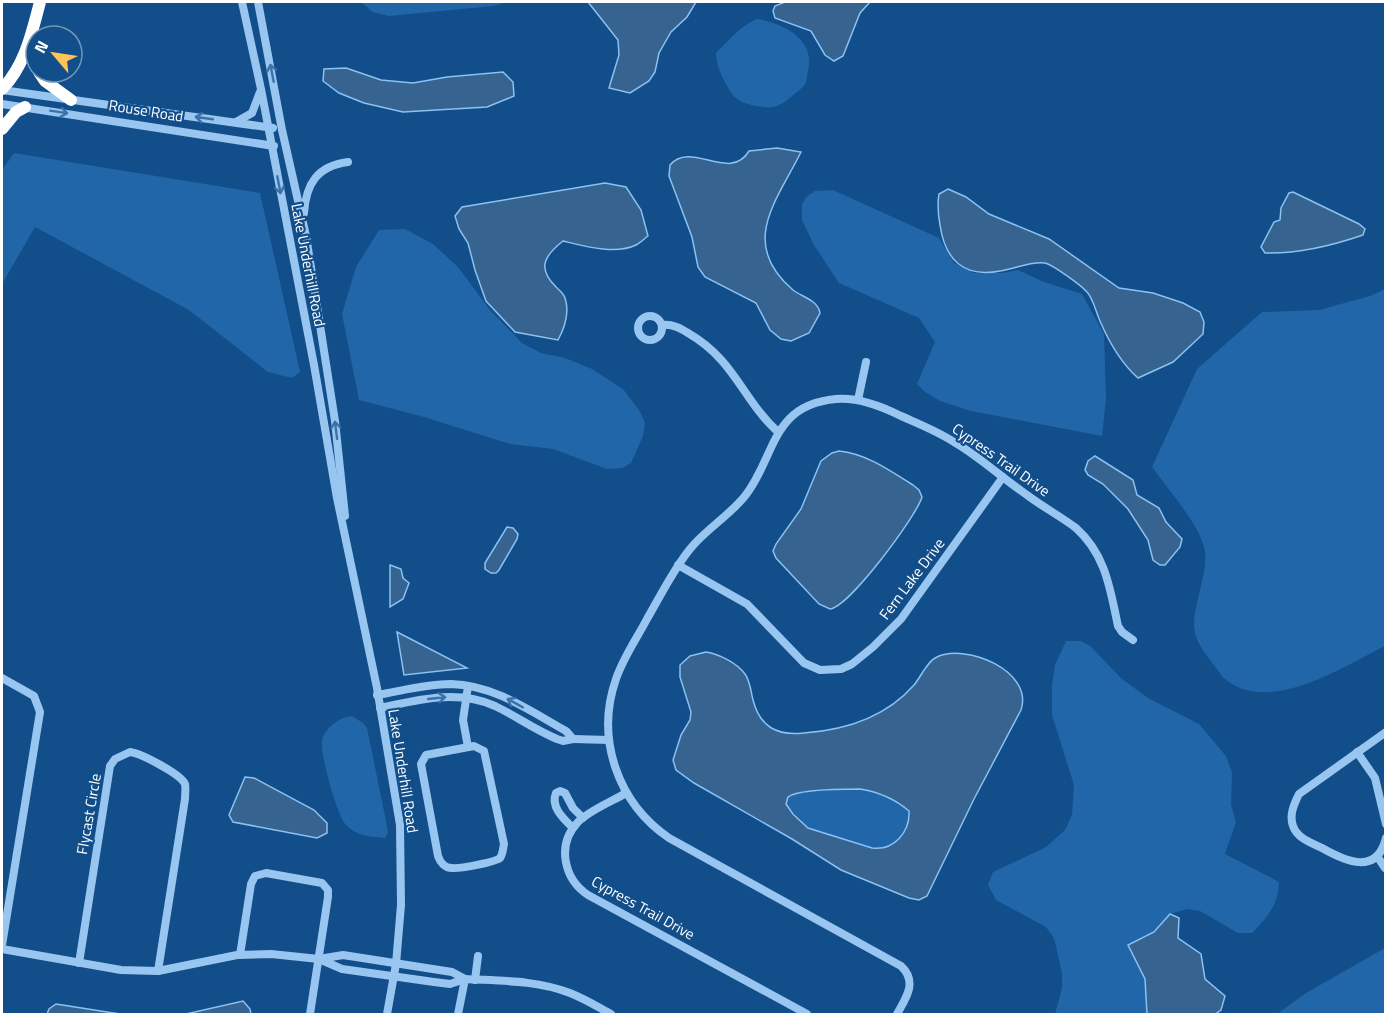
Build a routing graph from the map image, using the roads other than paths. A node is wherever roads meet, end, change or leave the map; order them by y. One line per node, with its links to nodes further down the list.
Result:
1 (40, 2): 4 (highway)
2 (242, 2): 8 (street, Lake Underhill Road)
3 (258, 2): 15 (street, Lake Underhill Road, one-way to 3)
4 (34, 24)
5 (24, 52): 7 (highway)
6 (49, 84): 9 (highway)
7 (2, 89): 9 (street, Rouse Road)
8 (261, 89): 12 (street); 13 (street, Lake Underhill Road)
9 (71, 100): 12 (street, Rouse Road, one-way to 9)
10 (2, 104): 11 (street, Rouse Road)
11 (26, 107): 14 (highway); 16 (street, Rouse Road, one-way to 16)
12 (236, 122): 13 (street, Rouse Road)
13 (268, 128): 15 (street, Rouse Road); 16 (street, Lake Underhill Road)
14 (2, 129)
15 (282, 130): 17 (street, Lake Underhill Road)
16 (272, 145): 17 (street, Rouse Road); 25 (street, Lake Underhill Road, one-way to 25)
17 (286, 148): 19 (street, Lake Underhill Road)
18 (348, 162): 19 (street)
19 (303, 223): 25 (street, Lake Underhill Road, one-way to 19)
20 (663, 325): 23 (street)
21 (866, 362): 22 (street)
22 (858, 400): 23 (street, Cypress Trail Drive); 24 (street, Cypress Trail Drive)
23 (778, 432): 26 (street, Cypress Trail Drive)
24 (1003, 477): 26 (street, Fern Lake Drive); 27 (street, Cypress Trail Drive)
25 (346, 534): 30 (street, Lake Underhill Road)
26 (678, 565): 37 (street, Cypress Trail Drive)
27 (1133, 640)
28 (2, 678): 47 (street)
29 (468, 686): 30 (street); 31 (street); 33 (street, one-way to 29)
30 (377, 695): 32 (street, Lake Underhill Road)
31 (466, 698): 32 (street, one-way to 31); 34 (street); 38 (street)
32 (380, 708): 52 (street, Lake Underhill Road)
33 (538, 715): 34 (street); 36 (street)
34 (532, 726): 36 (street)
35 (1386, 732): 39 (street)
36 (573, 739): 37 (street)
37 (609, 740): 40 (street, Cypress Trail Drive)
38 (468, 747): 38 (street)
39 (1357, 752): 42 (street); 45 (street)
40 (626, 793): 41 (street); 62 (street, Cypress Trail Drive)
41 (583, 818): 43 (street); 43 (street)
42 (1386, 824)
43 (573, 828): 61 (street, Cypress Trail Drive)
44 (1386, 838): 45 (street)
45 (1377, 856): 46 (street)
46 (1384, 868)
47 (2, 947): 51 (street)
48 (240, 955): 50 (street); 50 (street); 53 (street)
49 (478, 956): 56 (street)
50 (319, 959): 52 (street); 54 (street); 57 (street)
51 (79, 963): 53 (street); 53 (street, Flycast Circle)
52 (396, 964): 54 (street, Lake Underhill Road); 55 (street)
53 (158, 971)
54 (395, 976): 55 (street); 58 (street, Lake Underhill Road)
55 (465, 979): 56 (street); 59 (street)
56 (475, 980): 60 (street)
57 (310, 1014)
58 (387, 1014)
59 (458, 1014)
60 (609, 1014)
61 (807, 1014)
62 (897, 1014)

